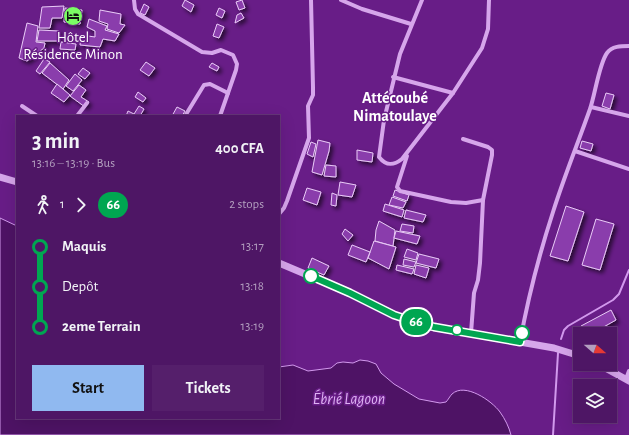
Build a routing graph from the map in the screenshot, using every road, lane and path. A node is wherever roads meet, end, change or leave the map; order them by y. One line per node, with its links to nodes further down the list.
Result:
1 (134, 0): 9 (street)
2 (311, 0): 26 (street)
3 (341, 0): 6 (street)
4 (422, 0): 6 (street)
5 (489, 0): 10 (street)
6 (411, 24): 8 (street)
7 (629, 46): 13 (street)
8 (393, 77): 10 (street); 20 (street)
9 (228, 93): 16 (street); 17 (street)
10 (453, 93): 20 (street)
11 (87, 103): 15 (street)
12 (22, 106): 14 (street)
13 (590, 107): 18 (street); 21 (street)
14 (36, 115)
15 (78, 115)
16 (186, 115)
17 (220, 115)
18 (629, 116)
19 (462, 139): 25 (street)
20 (408, 151): 25 (street)
21 (575, 151): 22 (street); 29 (street)
22 (629, 168)
23 (0, 177): 24 (street)
24 (16, 182)
25 (483, 200): 28 (street)
26 (280, 213)
27 (280, 263): 28 (street)
28 (471, 333): 29 (street)
29 (520, 342): 30 (street)
30 (573, 354)
31 (611, 371): 33 (street)
32 (629, 371): 33 (street)
33 (628, 380)

